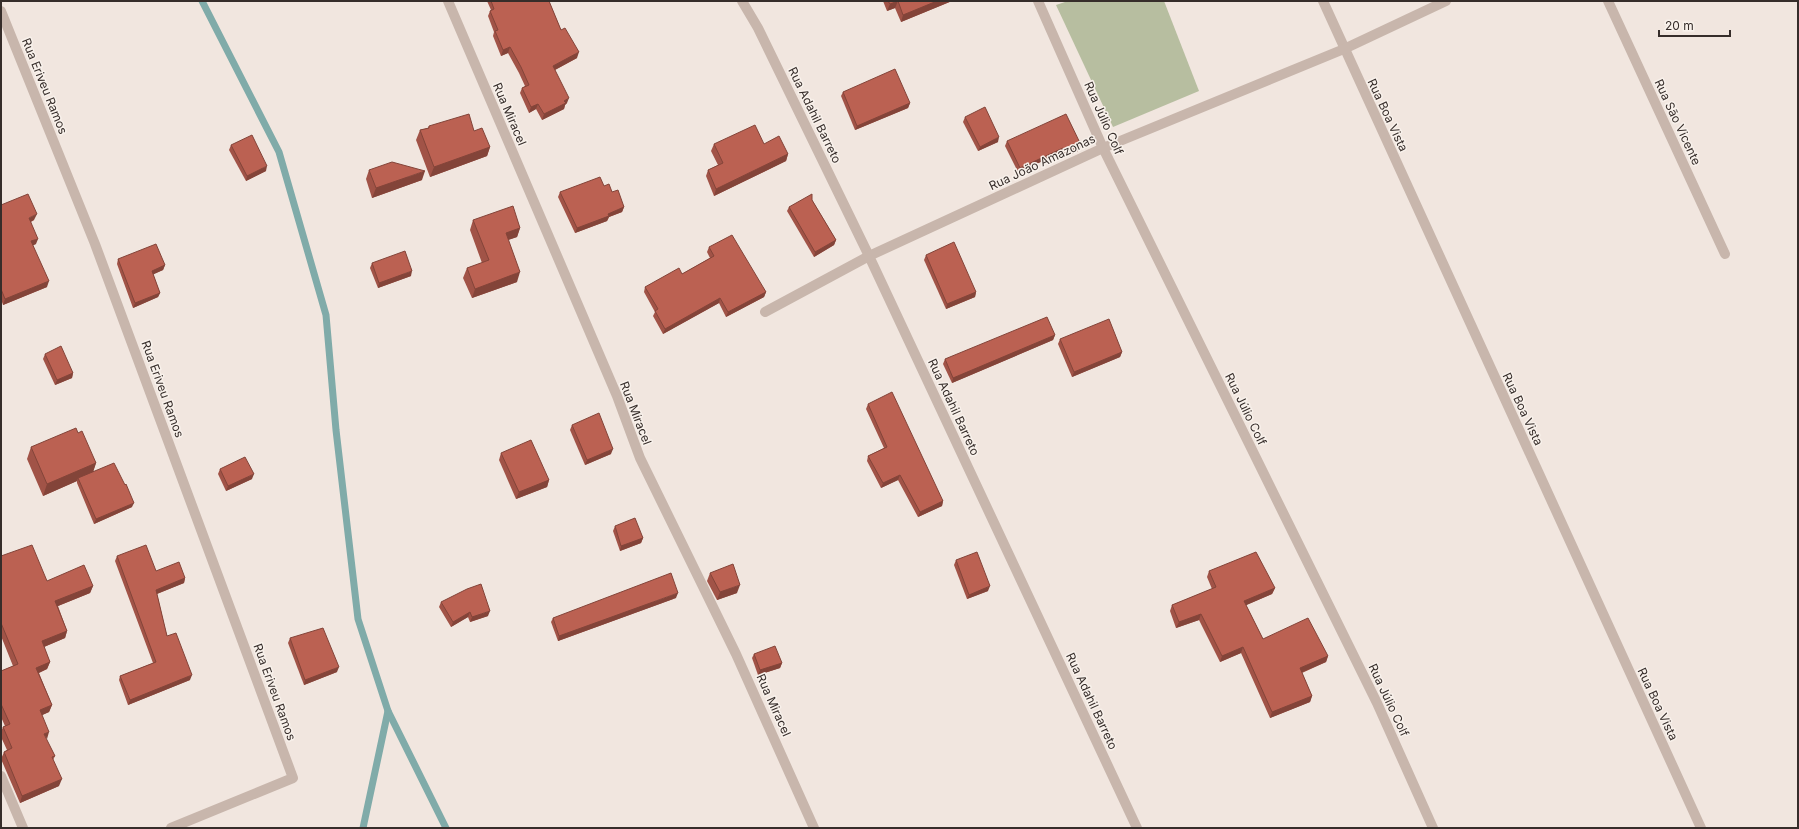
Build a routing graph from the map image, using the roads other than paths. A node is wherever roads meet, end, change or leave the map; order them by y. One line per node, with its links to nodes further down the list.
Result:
1 (448, 1): 16 (street, Rua Miracel)
2 (742, 1): 11 (street, Rua Adahil Barreto)
3 (1038, 1): 9 (street, Rua Júlio Colf)
4 (1323, 1): 8 (street, Rua Boa Vista)
5 (1446, 1): 8 (street, Rua João Amazonas)
6 (1608, 1): 10 (street, Rua São Vicente)
7 (1, 11): 15 (street, Rua Eriveu Ramos)
8 (1344, 49): 9 (street, Rua João Amazonas); 19 (street, Rua Boa Vista)
9 (1103, 148): 11 (street, Rua João Amazonas); 18 (street, Rua Júlio Colf)
10 (1725, 254)
11 (869, 256): 12 (street, Rua João Amazonas); 17 (street, Rua Adahil Barreto)
12 (764, 312)
13 (1, 776): 14 (street)
14 (23, 828)
15 (171, 828)
16 (814, 828)
17 (1137, 828)
18 (1433, 828)
19 (1701, 828)

